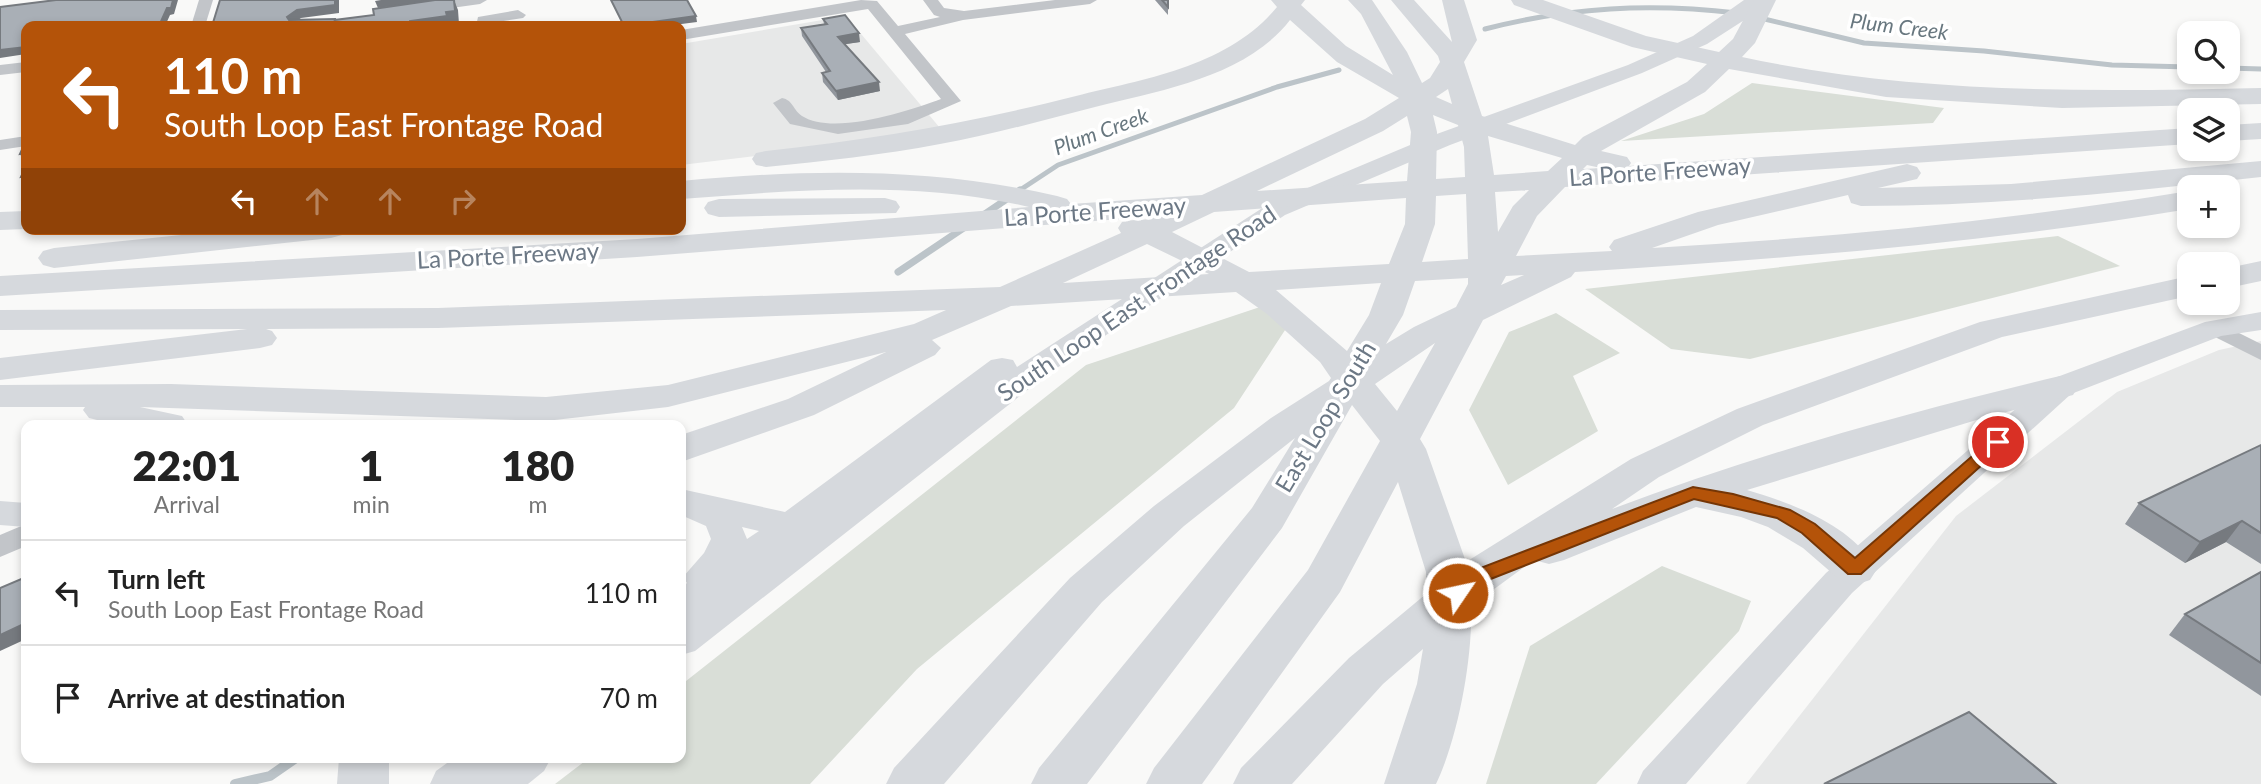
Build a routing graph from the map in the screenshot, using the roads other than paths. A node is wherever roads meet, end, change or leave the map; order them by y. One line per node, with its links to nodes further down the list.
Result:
1 (206, 0): 16 (street)
2 (480, 0): 13 (street)
3 (930, 0): 15 (street)
4 (1090, 0): 15 (street)
5 (1282, 0): 32 (highway)
6 (1294, 0): 31 (highway)
7 (1359, 0): 78 (highway, East Loop South)
8 (1402, 0): 46 (highway)
9 (1453, 0): 30 (highway)
10 (1522, 0): 22 (highway)
11 (1754, 1): 30 (main road, South Loop East Frontage Road); 46 (highway)
12 (870, 2): 18 (street); 19 (street)
13 (411, 10)
14 (518, 14): 17 (street)
15 (964, 16): 18 (street)
16 (200, 21)
17 (483, 21)
18 (894, 32): 23 (street)
19 (686, 34)
20 (21, 67): 21 (street)
21 (0, 71)
22 (2261, 96)
23 (782, 103)
24 (2259, 131): 25 (highway)
25 (2240, 133)
26 (2177, 138): 38 (highway, La Porte Freeway)
27 (2177, 138): 77 (highway)
28 (21, 142): 29 (street)
29 (0, 145)
30 (1333, 165): 42 (highway); 63 (main road, South Loop East Frontage Road)
31 (686, 169)
32 (2261, 169)
33 (2261, 189): 35 (highway)
34 (686, 190): 81 (highway)
35 (2240, 192)
36 (2177, 202): 48 (highway)
37 (686, 208): 38 (highway)
38 (1082, 212): 40 (highway, La Porte Freeway)
39 (277, 235): 41 (highway)
40 (637, 248): 45 (highway, La Porte Freeway)
41 (0, 262)
42 (1084, 262): 55 (highway); 57 (highway)
43 (2261, 271): 44 (highway)
44 (2240, 275)
45 (0, 286)
46 (1485, 289): 79 (highway)
47 (2177, 289): 67 (highway)
48 (438, 318): 49 (highway); 53 (highway)
49 (0, 320)
50 (2261, 321): 51 (main road)
51 (2214, 328): 52 (street); 54 (main road)
52 (2261, 353)
53 (0, 369)
54 (2060, 387): 58 (highway); 66 (main road)
55 (0, 397): 56 (highway)
56 (147, 420)
57 (686, 447)
58 (1693, 493): 66 (highway); 67 (highway)
59 (686, 501): 63 (main road)
60 (686, 502): 68 (main road)
61 (0, 513): 62 (main road)
62 (21, 515)
63 (800, 532): 69 (main road, South Loop East Frontage Road); 70 (main road, South Loop East Frontage Road)
64 (21, 536): 65 (street)
65 (0, 547)
66 (1855, 569): 82 (main road)
67 (1476, 577): 80 (highway)
68 (686, 594)
69 (686, 605)
70 (686, 635)
71 (364, 763): 74 (highway)
72 (479, 763): 75 (main road)
73 (522, 763): 76 (main road)
74 (363, 784)
75 (452, 784)
76 (495, 784)
77 (912, 784)
78 (1057, 784)
79 (1172, 784)
80 (1259, 784)
81 (1409, 784)
82 (1659, 784)

